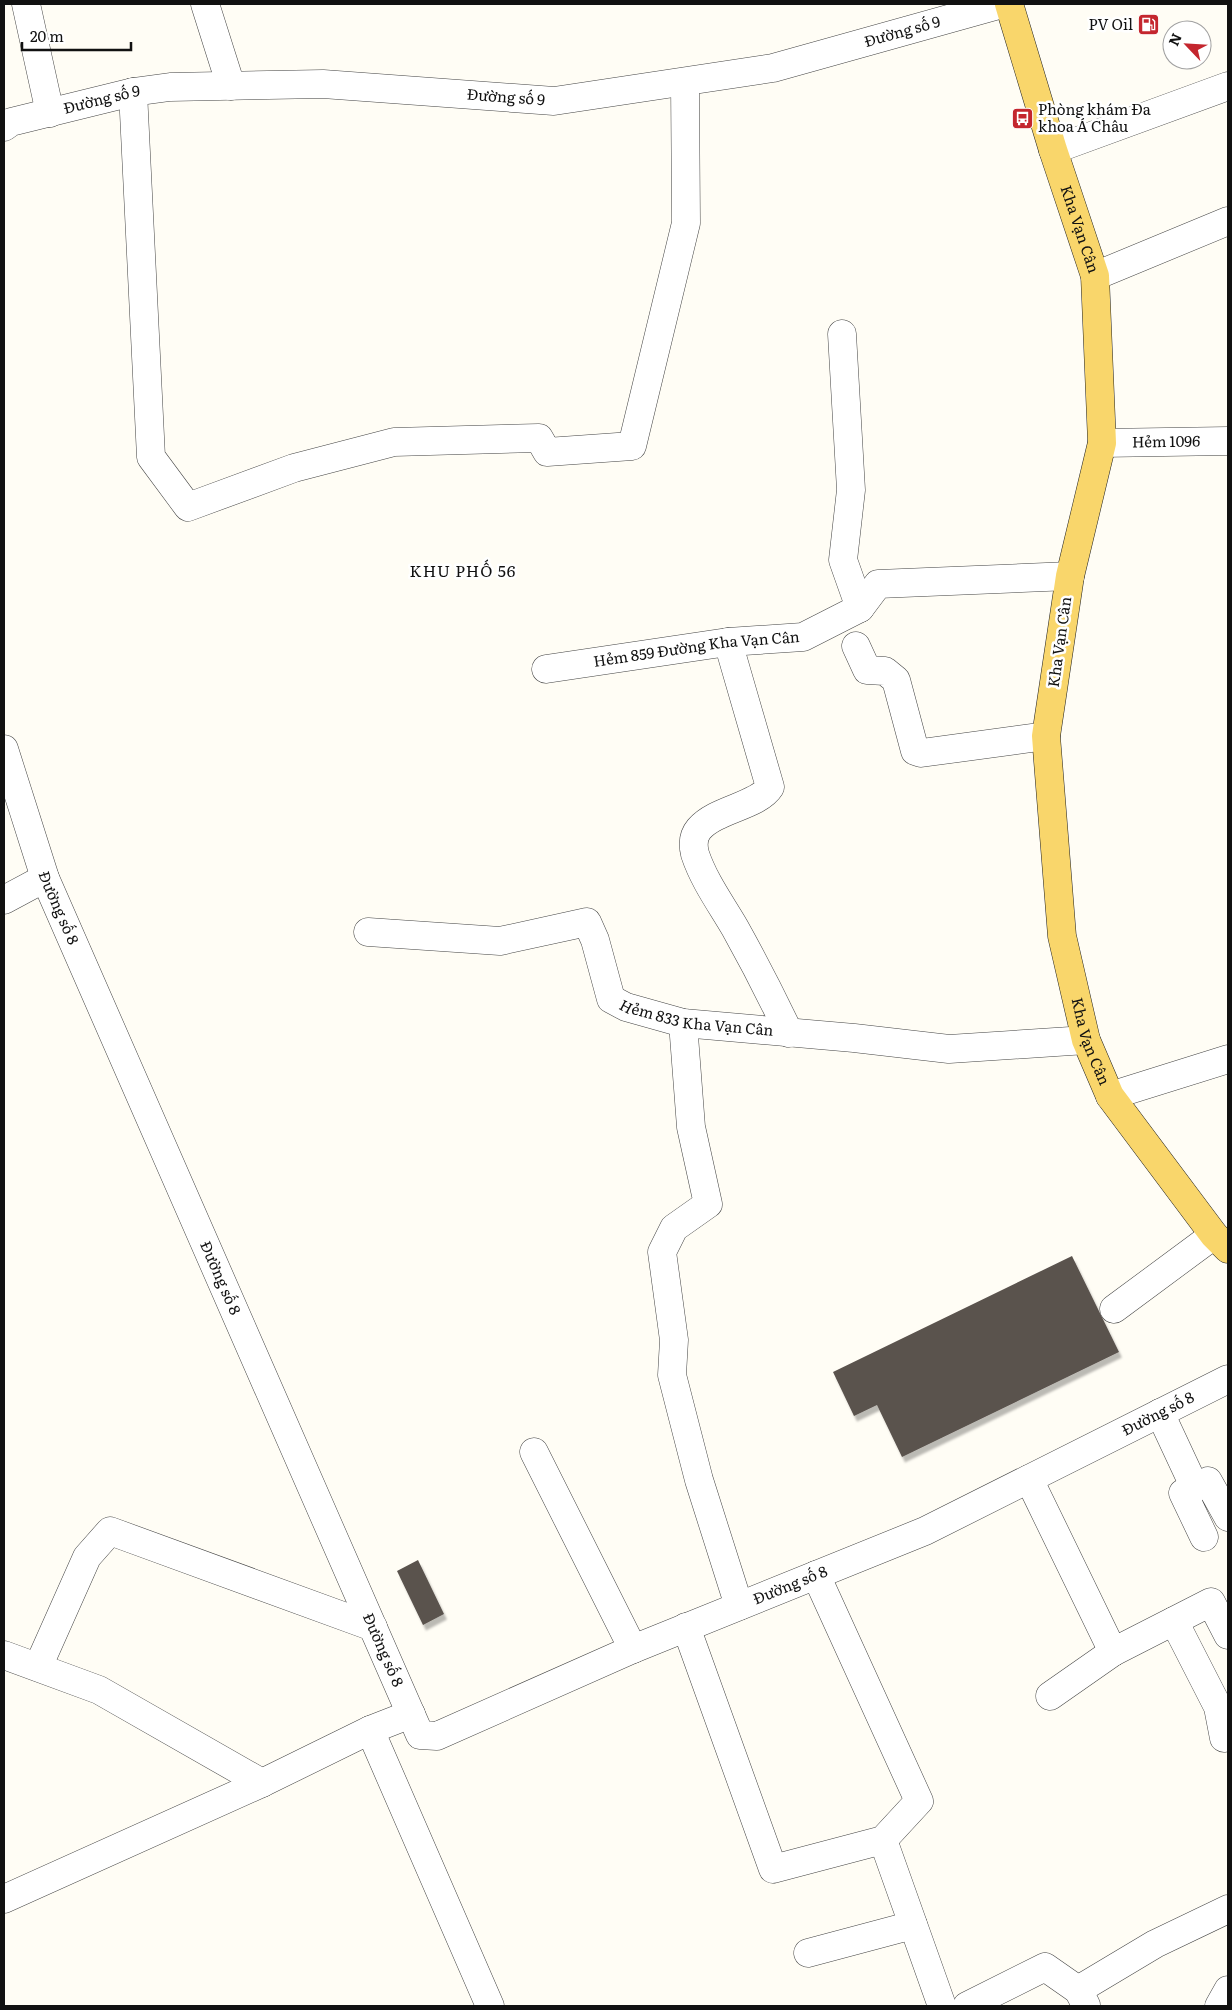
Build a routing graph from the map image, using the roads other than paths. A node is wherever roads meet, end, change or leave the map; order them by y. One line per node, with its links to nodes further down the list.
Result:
1 (26, 4): 9 (street)
2 (205, 4): 6 (street)
3 (1002, 4): 5 (street, Đường số 9)
4 (1009, 4): 11 (main road, Kha Vạn Cân)
5 (685, 82): 6 (street, Đường số 9); 8 (street)
6 (231, 86): 8 (street, Đường số 9)
7 (1228, 86): 11 (street)
8 (133, 92): 9 (street, Đường số 9)
9 (50, 113): 10 (street, Đường số 9)
10 (4, 127)
11 (1053, 150): 13 (main road, Kha Vạn Cân)
12 (1228, 221): 13 (street)
13 (1095, 276): 16 (main road, Kha Vạn Cân)
14 (842, 334): 18 (street)
15 (1228, 441): 16 (street, Hẻm 1096)
16 (1102, 443): 17 (main road, Kha Vạn Cân)
17 (1070, 576): 18 (street, Hẻm 859 Đường Kha Vạn Cân); 22 (main road, Kha Vạn Cân)
18 (860, 608): 19 (street, Hẻm 859 Đường Kha Vạn Cân)
19 (728, 642): 21 (street, Hẻm 859 Đường Kha Vạn Cân); 28 (street)
20 (856, 646): 22 (street)
21 (546, 669)
22 (1046, 736): 29 (main road, Kha Vạn Cân)
23 (4, 749): 24 (street, Đường số 8)
24 (45, 878): 25 (street); 44 (street, Đường số 8)
25 (4, 900)
26 (368, 932): 27 (street, Hẻm 833 Kha Vạn Cân)
27 (683, 1023): 28 (street, Hẻm 833 Kha Vạn Cân); 42 (street)
28 (789, 1033): 29 (street, Hẻm 833 Kha Vạn Cân)
29 (1086, 1040): 31 (main road, Kha Vạn Cân)
30 (1228, 1059): 31 (street)
31 (1110, 1096): 32 (main road, Kha Vạn Cân)
32 (1221, 1242): 33 (street)
33 (1114, 1309)
34 (1228, 1379): 35 (street, Đường số 8)
35 (1160, 1413): 37 (street, Đường số 8); 38 (street)
36 (534, 1452): 47 (street)
37 (1029, 1479): 41 (street, Đường số 8); 48 (street)
38 (1211, 1483): 39 (street); 40 (street)
39 (1228, 1516)
40 (1204, 1537)
41 (816, 1575): 42 (street, Đường số 8); 56 (street)
42 (739, 1606): 45 (street, Đường số 8)
43 (1174, 1621): 46 (street); 48 (street); 54 (street)
44 (373, 1627): 50 (street); 52 (street, Đường số 8)
45 (686, 1627): 47 (street, Đường số 8); 56 (street)
46 (1228, 1635)
47 (633, 1649): 52 (street, Đường số 8)
48 (1113, 1652): 51 (street)
49 (4, 1655): 50 (street)
50 (38, 1667): 55 (street)
51 (1050, 1696)
52 (411, 1714): 53 (street)
53 (370, 1730): 55 (street); 63 (street)
54 (1224, 1738)
55 (262, 1783): 57 (street)
56 (884, 1840): 59 (street)
57 (4, 1899)
58 (1228, 1909): 62 (street)
59 (914, 1925): 60 (street); 64 (street)
60 (808, 1953)
61 (1228, 1990): 66 (street)
62 (1082, 1998): 65 (street)
63 (490, 2006)
64 (942, 2006)
65 (967, 2006)
66 (1219, 2006)

